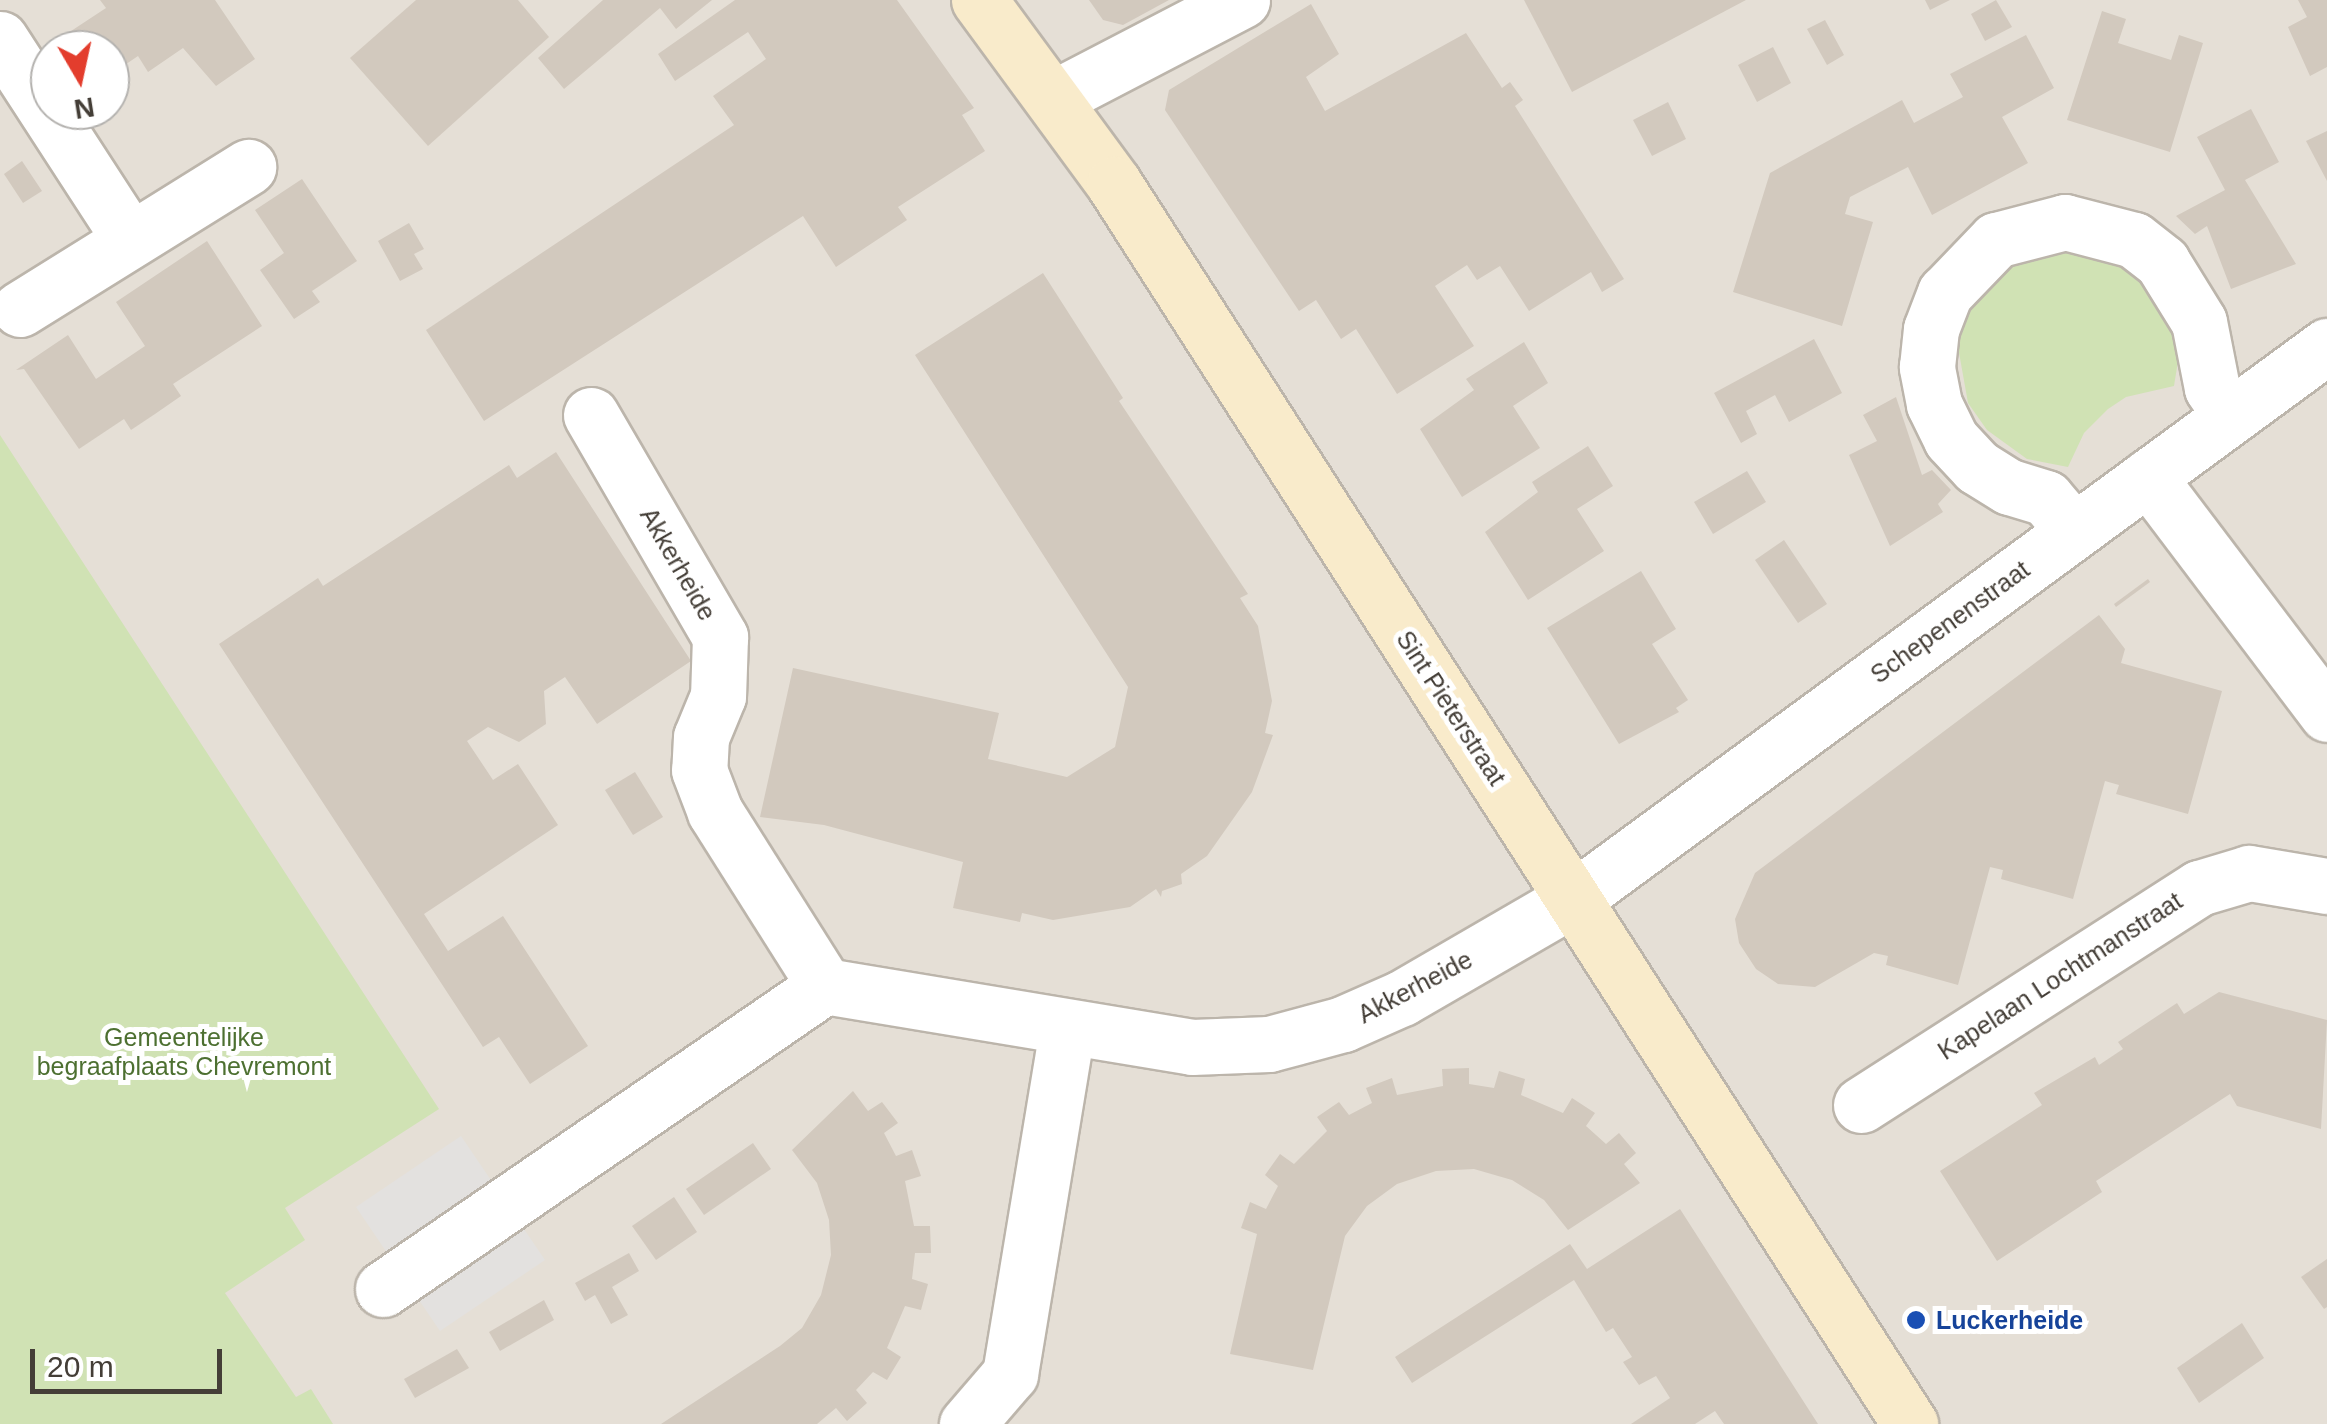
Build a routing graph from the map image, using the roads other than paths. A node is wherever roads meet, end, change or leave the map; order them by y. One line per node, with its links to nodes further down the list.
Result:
1 (979, 0): 4 (street, Sint Pieterstraat)
2 (1242, 0): 4 (street)
3 (0, 39): 6 (street)
4 (1054, 98): 15 (street, Sint Pieterstraat)
5 (248, 166): 6 (street)
6 (130, 240): 7 (street)
7 (20, 309)
8 (2327, 346): 10 (street, Schepenenstraat)
9 (591, 415): 16 (street, Akkerheide)
10 (2232, 416): 11 (street, Schepenenstraat); 12 (street)
11 (2148, 477): 12 (street, Schepenenstraat); 13 (street)
12 (2074, 531): 15 (street, Schepenenstraat)
13 (2327, 714)
14 (2327, 886): 18 (street, Kapelaan Lochtmanstraat)
15 (1574, 899): 17 (street, Akkerheide); 21 (street, Sint Pieterstraat)
16 (824, 986): 17 (street, Akkerheide); 19 (street)
17 (1066, 1031): 20 (street)
18 (1861, 1104)
19 (383, 1289)
20 (966, 1424)
21 (1910, 1424)

